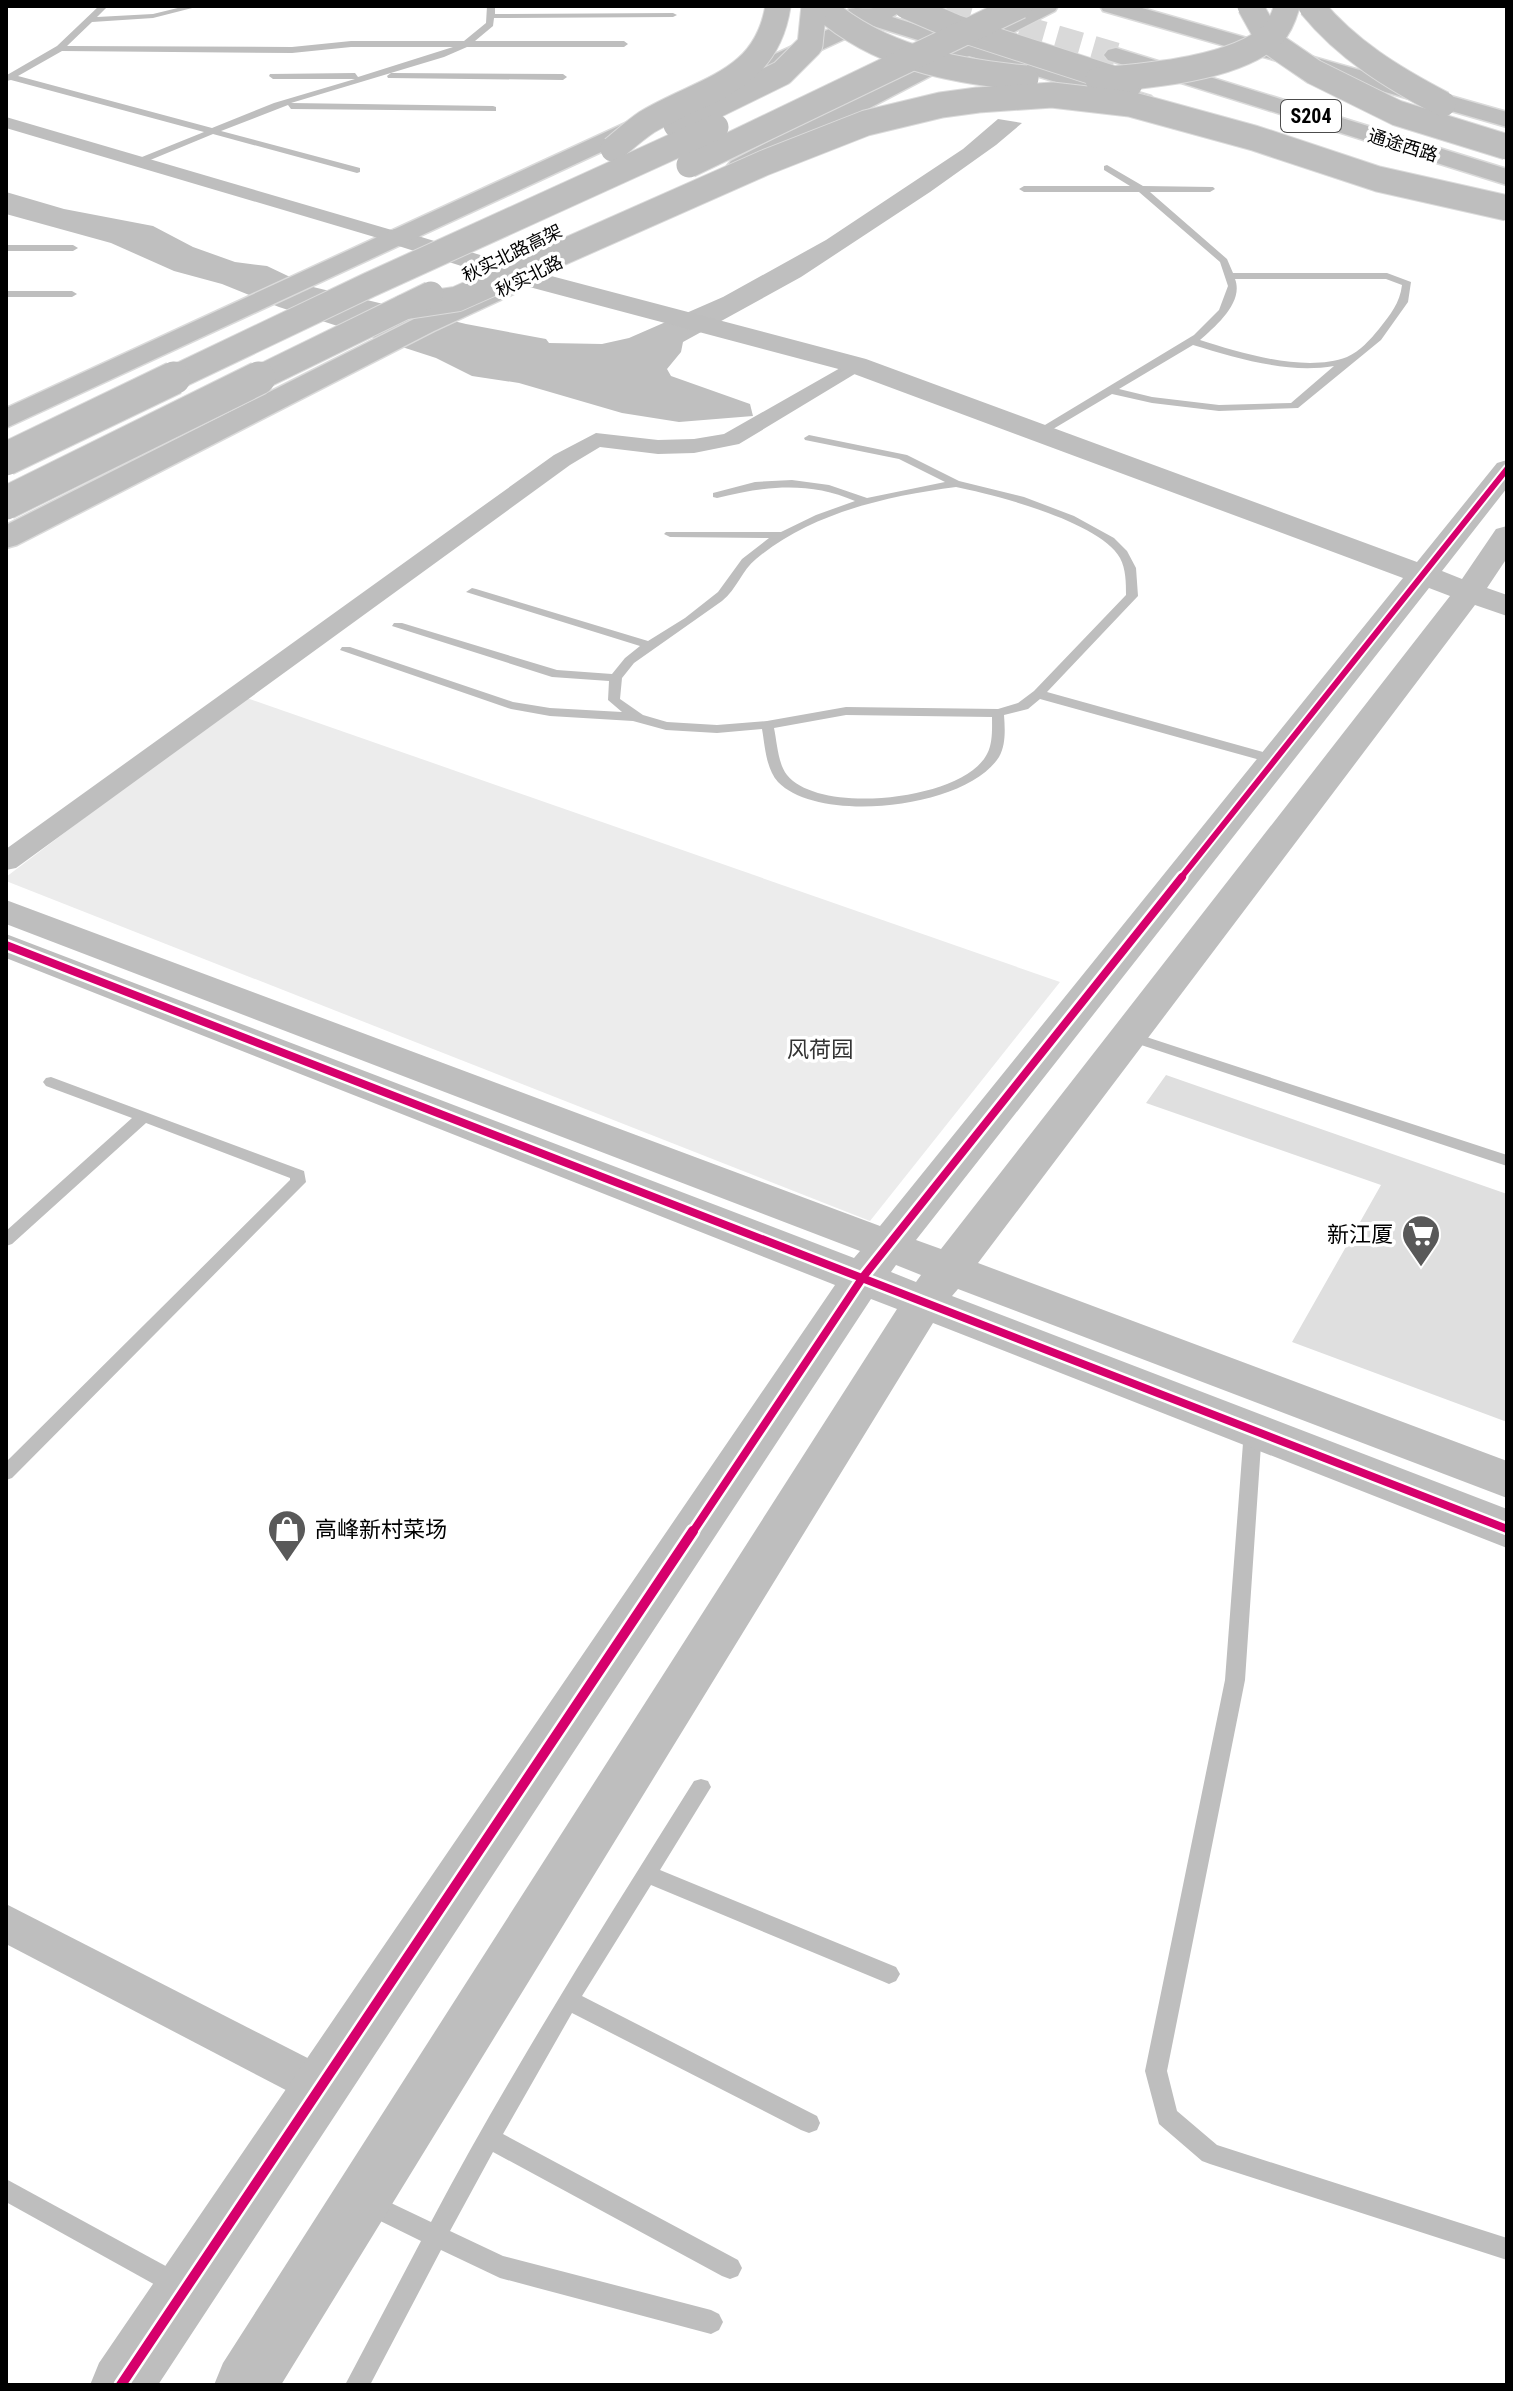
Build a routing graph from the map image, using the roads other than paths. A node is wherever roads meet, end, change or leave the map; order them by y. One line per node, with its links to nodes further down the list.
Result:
1 (104, 6): 19 (lane)
2 (196, 6): 19 (lane)
3 (778, 6): 39 (main road, bridge)
4 (814, 6): 39 (main road, bridge)
5 (821, 6): 14 (main road, bridge)
6 (831, 6): 18 (main road)
7 (898, 6): 18 (main road)
8 (906, 6): 48 (main road, bridge)
9 (966, 6): 55 (main road, 秋实北路高架, bridge)
10 (1020, 6): 58 (main road, 秋实北路高架, bridge)
11 (1047, 6): 23 (main road, 秋实北路)
12 (1111, 6): 34 (main road)
13 (1250, 6): 38 (main road, bridge)
14 (1287, 6)
15 (1311, 6): 37 (main road, bridge)
16 (491, 11): 17 (lane); 20 (lane)
17 (673, 15)
18 (868, 18): 23 (main road); 50 (main road)
19 (89, 20): 24 (lane)
20 (468, 43): 22 (lane); 24 (lane); 29 (lane)
21 (1148, 43): 40 (main road, 通途西路 / S204)
22 (624, 44)
23 (966, 47): 49 (main road); 54 (main road, 秋实北路)
24 (60, 48): 27 (lane)
25 (1116, 55): 44 (main road, 通途西路 / S204)
26 (6, 65): 27 (lane)
27 (23, 70): 31 (lane)
28 (273, 76): 29 (lane)
29 (372, 76): 30 (lane); 32 (lane)
30 (563, 77)
31 (8, 79): 36 (lane)
32 (277, 105): 33 (lane); 36 (lane)
33 (493, 109)
34 (1507, 120)
35 (6, 122): 41 (street)
36 (211, 133): 41 (lane); 43 (lane)
37 (1507, 133)
38 (1507, 147)
39 (613, 149): 55 (main road)
40 (1507, 156)
41 (140, 161): 50 (street)
42 (1107, 168): 46 (lane)
43 (357, 170)
44 (1507, 177)
45 (1024, 189): 46 (lane)
46 (1141, 189): 47 (lane); 53 (lane)
47 (1210, 189)
48 (1507, 198)
49 (1507, 210): 58 (main road, bridge)
50 (395, 237): 54 (street); 63 (main road)
51 (6, 248): 52 (lane)
52 (73, 248)
53 (1229, 276): 59 (lane); 60 (lane)
54 (527, 278): 61 (street); 75 (main road, 秋实北路)
55 (369, 285): 66 (main road, 秋实北路高架, bridge)
56 (6, 294): 57 (lane)
57 (72, 294)
58 (404, 307): 71 (main road, 秋实北路高架, bridge)
59 (1192, 341): 60 (lane); 62 (lane)
60 (1347, 360): 62 (lane)
61 (856, 365): 64 (street); 88 (street)
62 (1110, 390): 64 (lane)
63 (6, 419)
64 (1039, 433): 76 (street)
65 (809, 438): 68 (lane)
66 (6, 459)
67 (1507, 469): 76 (street)
68 (956, 484): 70 (lane); 83 (lane)
69 (717, 495): 70 (lane)
70 (866, 502): 73 (lane)
71 (6, 503)
72 (670, 534): 73 (lane)
73 (784, 535): 80 (lane)
74 (1507, 535): 78 (street)
75 (6, 538)
76 (1424, 575): 78 (street); 87 (street)
77 (472, 592): 80 (lane)
78 (1488, 599): 91 (street)
79 (398, 626): 82 (lane)
80 (652, 646): 82 (lane)
81 (346, 650): 85 (lane)
82 (615, 678): 85 (lane)
83 (1038, 694): 84 (lane); 87 (lane)
84 (998, 713): 86 (lane); 86 (lane)
85 (638, 718): 86 (lane)
86 (767, 725)
87 (1276, 760): 96 (street)
88 (6, 862)
89 (6, 911): 96 (street)
90 (6, 945): 96 (street)
91 (1128, 1036): 94 (lane); 97 (street)
92 (51, 1082): 93 (lane)
93 (142, 1118): 95 (lane); 99 (lane)
94 (1507, 1161)
95 (6, 1240)
96 (876, 1261): 97 (street); 107 (street)
97 (937, 1285): 98 (street); 100 (street); 111 (street)
98 (1253, 1430): 101 (street); 113 (lane)
99 (6, 1473)
100 (1507, 1480)
101 (1507, 1529)
102 (701, 1787): 103 (lane)
103 (646, 1874): 105 (lane); 106 (lane)
104 (6, 1923): 107 (street)
105 (889, 1974)
106 (568, 2000): 108 (lane); 109 (lane)
107 (320, 2086): 115 (street)
108 (809, 2123)
109 (488, 2138): 112 (lane); 114 (lane)
110 (6, 2190): 115 (lane)
111 (361, 2200): 112 (lane); 118 (street)
112 (434, 2237): 116 (lane); 119 (lane)
113 (1507, 2249)
114 (730, 2268)
115 (185, 2289): 117 (street)
116 (711, 2322)
117 (121, 2385)
118 (245, 2385)
119 (357, 2385)

